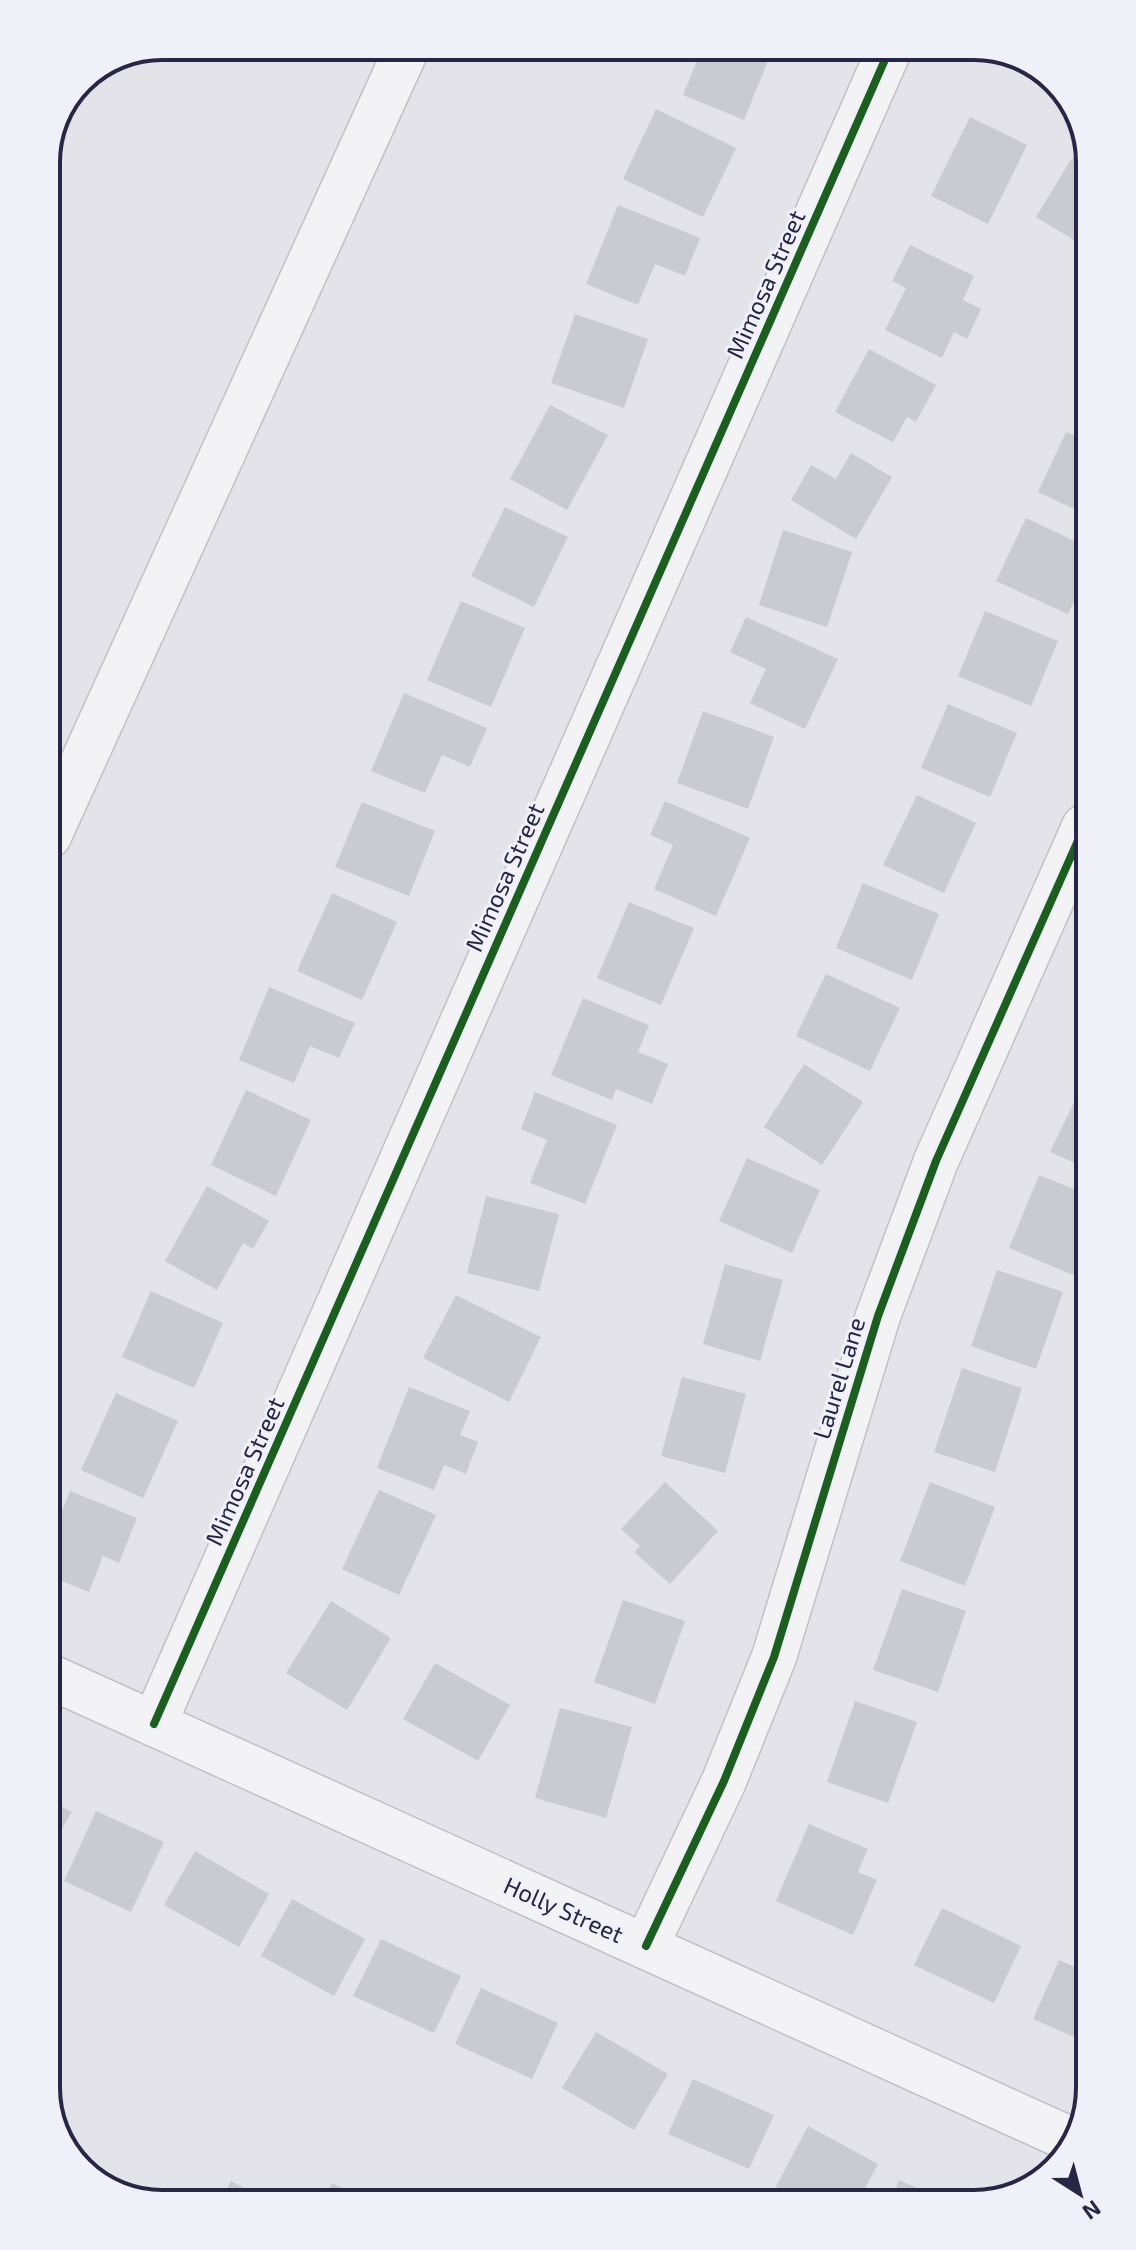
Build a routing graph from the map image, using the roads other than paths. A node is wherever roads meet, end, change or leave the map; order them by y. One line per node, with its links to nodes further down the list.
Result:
1 (402, 60): 3 (street)
2 (885, 60): 6 (street, Mimosa Street)
3 (60, 812)
4 (1076, 845): 7 (street, Laurel Lane)
5 (60, 1681): 6 (street, Holly Street)
6 (154, 1724): 7 (street, Holly Street)
7 (646, 1946): 8 (street, Holly Street)
8 (1064, 2136)

